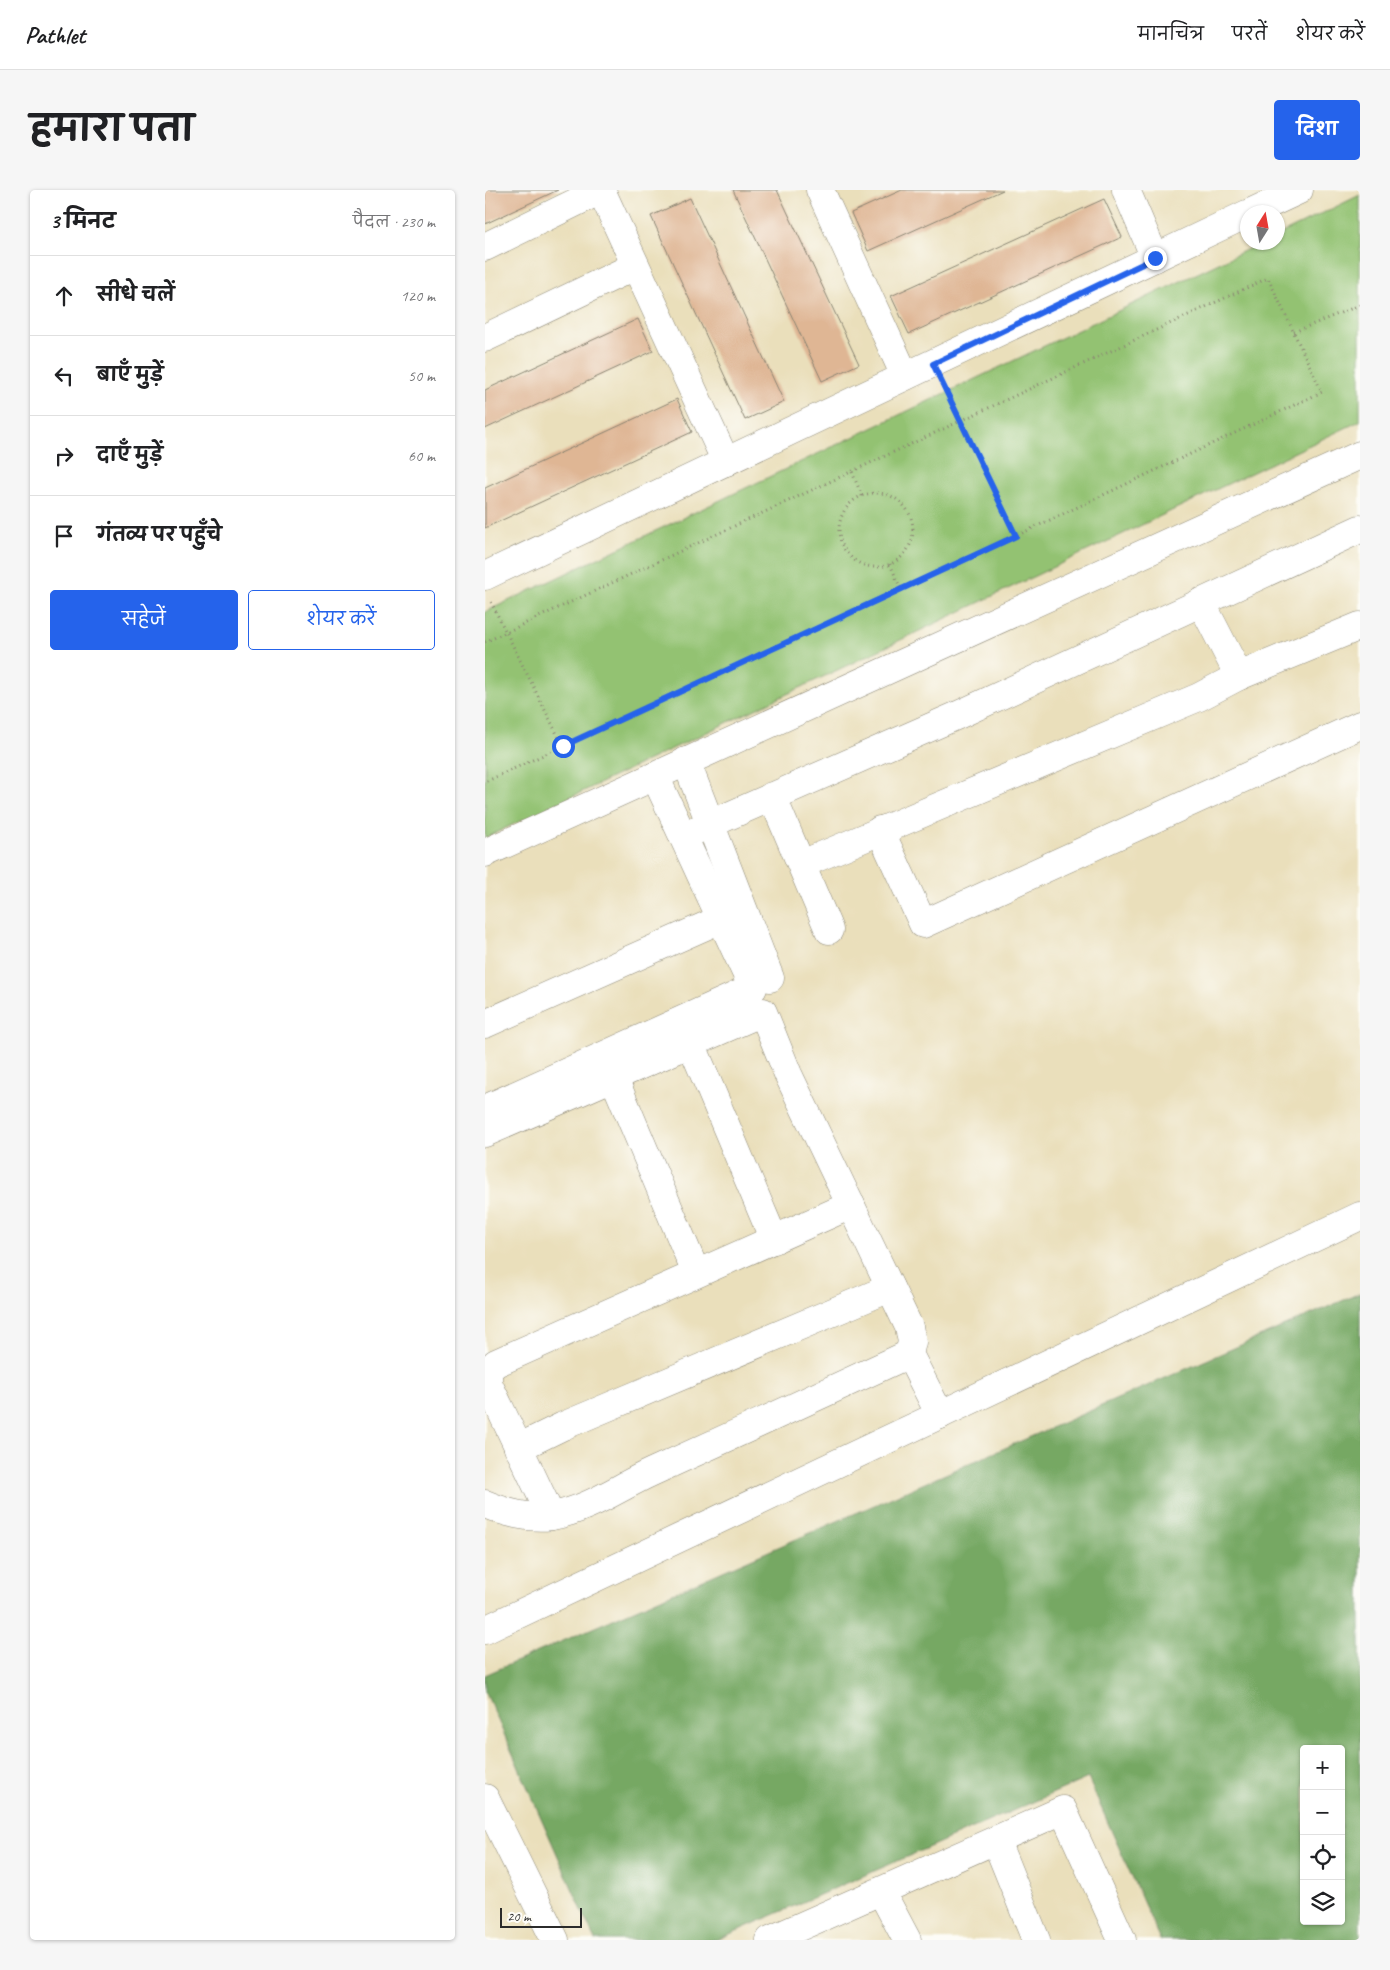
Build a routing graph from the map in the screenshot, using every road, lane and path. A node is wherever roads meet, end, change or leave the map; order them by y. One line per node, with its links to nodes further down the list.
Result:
1 (601, 190): 7 (street); 9 (street)
2 (820, 190): 14 (street)
3 (1126, 190): 8 (street)
4 (1299, 190): 5 (street)
5 (1266, 205)
6 (1240, 217): 8 (street)
7 (485, 247)
8 (1155, 258): 13 (street)
9 (635, 266): 12 (street); 17 (street)
10 (1360, 305): 11 (path)
11 (1294, 332): 15 (path); 21 (path)
12 (485, 338)
13 (933, 364): 14 (street); 15 (path)
14 (905, 376): 17 (street)
15 (960, 421): 18 (path); 21 (path)
16 (1360, 454): 32 (street)
17 (726, 462): 23 (street)
18 (852, 472): 19 (path); 27 (path)
19 (862, 496): 22 (path); 22 (path)
20 (1360, 530): 25 (street)
21 (1016, 536): 24 (path)
22 (890, 564): 24 (path)
23 (487, 587): 27 (path)
24 (901, 589): 31 (path)
25 (1201, 602): 29 (street); 35 (street)
26 (1360, 626): 29 (street)
27 (506, 632): 28 (path); 31 (path)
28 (485, 642)
29 (1239, 676): 37 (street)
30 (1360, 724): 37 (street)
31 (563, 746): 34 (path)
32 (686, 761): 33 (street); 36 (street)
33 (655, 776): 38 (street); 39 (street)
34 (485, 782)
35 (772, 796): 36 (street); 40 (street)
36 (710, 824): 38 (street); 43 (street)
37 (880, 830): 40 (street)
38 (683, 836): 41 (street)
39 (485, 853)
40 (801, 864): 42 (street)
41 (721, 919): 44 (street); 47 (street)
42 (829, 930)
43 (770, 978)
44 (485, 1024)
45 (691, 1043): 46 (street); 49 (street); 51 (street)
46 (613, 1076): 48 (street); 52 (street)
47 (485, 1109)
48 (485, 1133)
49 (851, 1205): 51 (street); 53 (street)
50 (1360, 1216): 55 (street)
51 (774, 1240): 52 (street)
52 (696, 1273): 56 (street)
53 (890, 1288): 54 (street); 56 (street)
54 (909, 1354): 55 (street); 58 (street)
55 (940, 1415): 59 (street)
56 (518, 1448): 58 (street)
57 (485, 1504): 58 (street)
58 (551, 1516)
59 (485, 1630)
60 (485, 1798): 63 (street)
61 (996, 1842): 62 (street); 66 (street); 67 (street)
62 (881, 1891): 64 (street); 65 (street)
63 (555, 1940)
64 (771, 1940)
65 (907, 1940)
66 (1036, 1940)
67 (1122, 1940)

